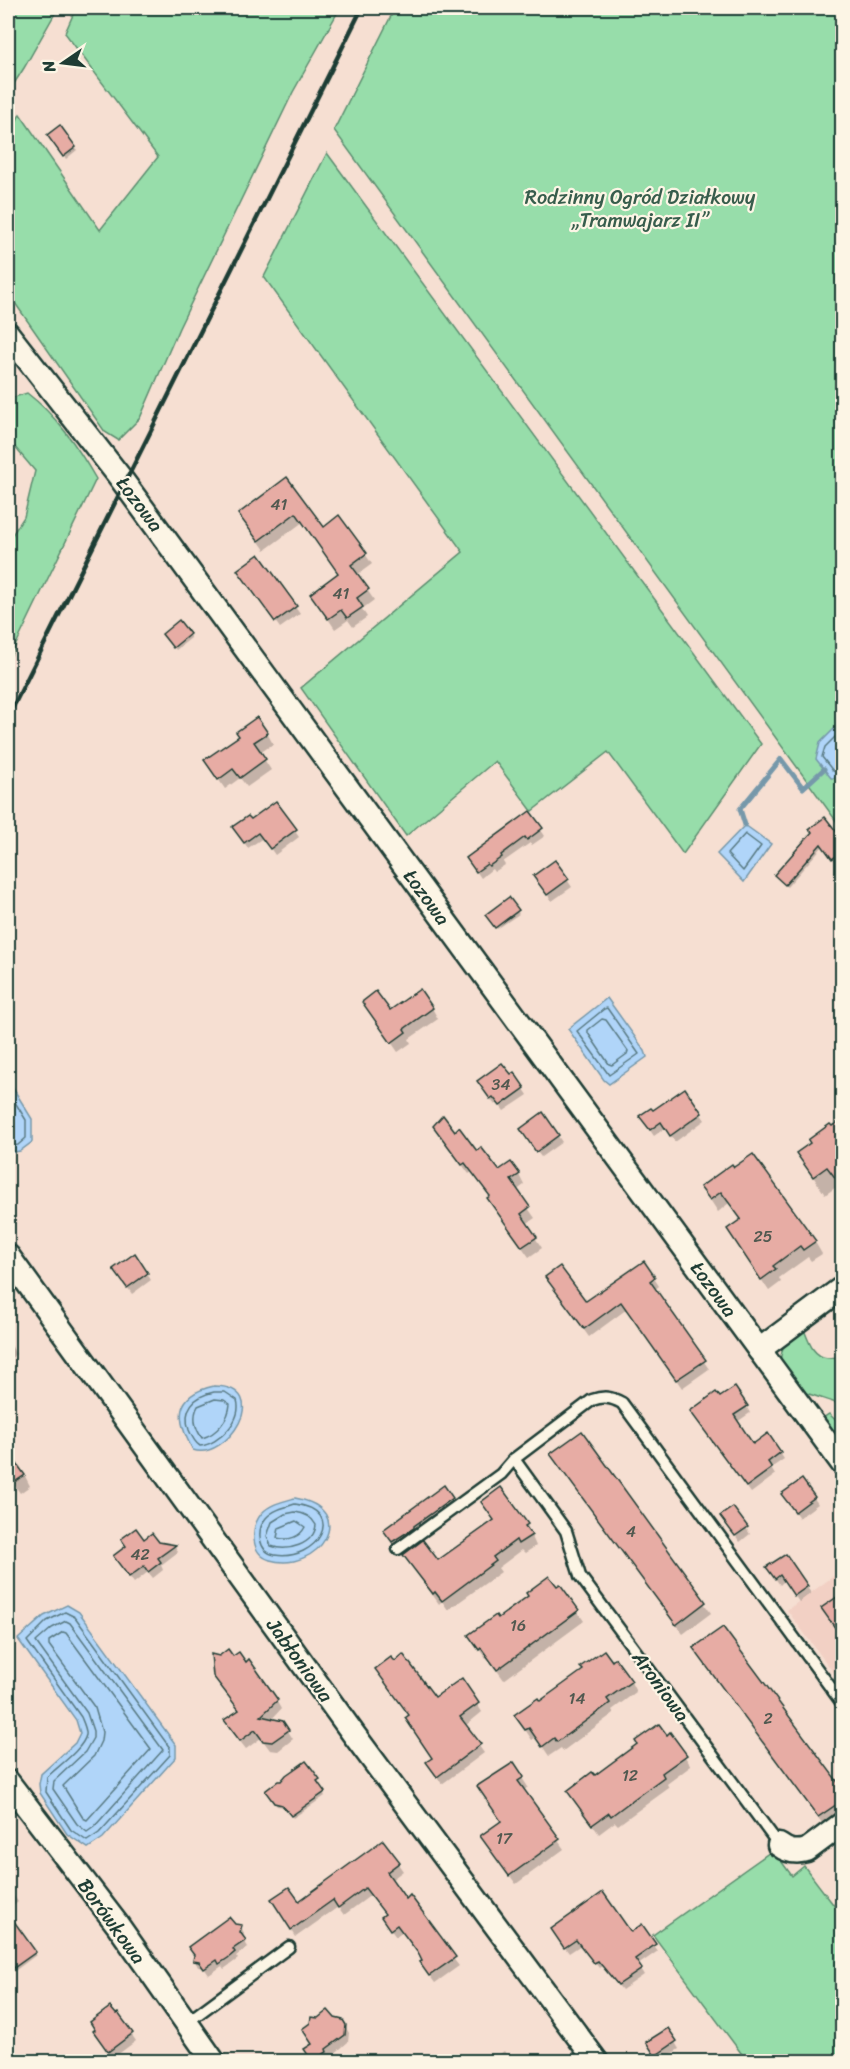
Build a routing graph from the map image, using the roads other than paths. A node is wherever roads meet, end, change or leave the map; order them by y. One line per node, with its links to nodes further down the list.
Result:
1 (8, 334): 4 (street, Łozowa)
2 (8, 1256): 15 (street, Jabłoniowa)
3 (843, 1288): 4 (street)
4 (759, 1350): 6 (street, Łozowa)
5 (514, 1459): 7 (lane); 8 (lane); 11 (lane, Aroniowa)
6 (843, 1463)
7 (398, 1549)
8 (843, 1703)
9 (8, 1782): 13 (street, Borówkowa)
10 (843, 1824): 11 (street, Aroniowa)
11 (778, 1845)
12 (289, 1947): 13 (lane)
13 (186, 2023): 14 (street, Borówkowa)
14 (214, 2061)
15 (597, 2061)

